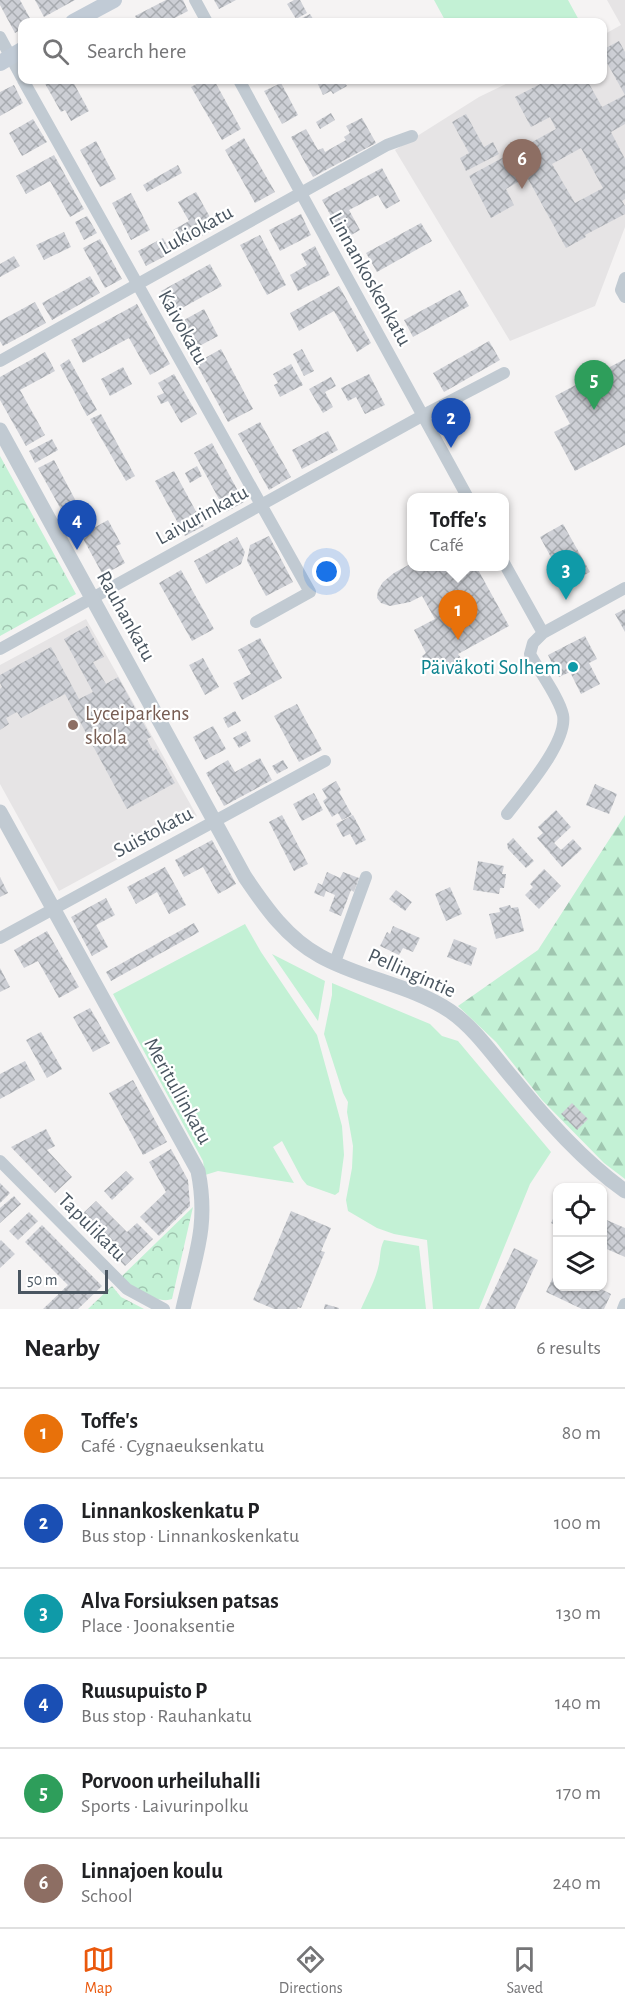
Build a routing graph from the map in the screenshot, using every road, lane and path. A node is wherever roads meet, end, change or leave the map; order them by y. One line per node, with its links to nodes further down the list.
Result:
1 (114, 0): 3 (main road)
2 (195, 0): 4 (street)
3 (80, 18)
4 (205, 18)
5 (0, 37): 6 (street, Kaivokatu)
6 (11, 56): 7 (street, Kaivokatu)
7 (18, 69)
8 (26, 84): 13 (street, Kaivokatu)
9 (240, 84): 11 (street, Linnankoskenkatu)
10 (412, 136): 11 (street, Lukiokatu)
11 (301, 194): 13 (street, Lukiokatu); 17 (street, Linnankoskenkatu)
12 (625, 278): 14 (street)
13 (136, 285): 15 (street, Lukiokatu); 20 (street, Kaivokatu)
14 (625, 297)
15 (0, 361)
16 (504, 373): 17 (street, Laivurinkatu)
17 (423, 415): 19 (street, Linnankoskenkatu); 20 (street, Laivurinkatu)
18 (0, 430): 23 (street, Rauhankatu)
19 (465, 493)
20 (261, 504): 23 (street, Laivurinkatu); 24 (street, Kaivokatu)
21 (508, 571): 25 (street)
22 (625, 588): 25 (street)
23 (92, 599): 26 (street, Laivurinkatu); 30 (street, Rauhankatu)
24 (256, 622)
25 (543, 633): 29 (street)
26 (0, 649)
27 (326, 760): 30 (street, Suistokatu)
28 (0, 812): 32 (street, Meritullinkatu)
29 (507, 814)
30 (216, 821): 32 (street, Suistokatu); 34 (street, Pellingintie)
31 (366, 877): 34 (street)
32 (52, 909): 33 (street, Suistokatu); 39 (street, Meritullinkatu)
33 (0, 938)
34 (335, 963): 36 (street, Pellingintie)
35 (0, 1161): 38 (street, Tapulikatu)
36 (625, 1191)
37 (625, 1304): 40 (street)
38 (164, 1309)
39 (183, 1309)
40 (623, 1309)

